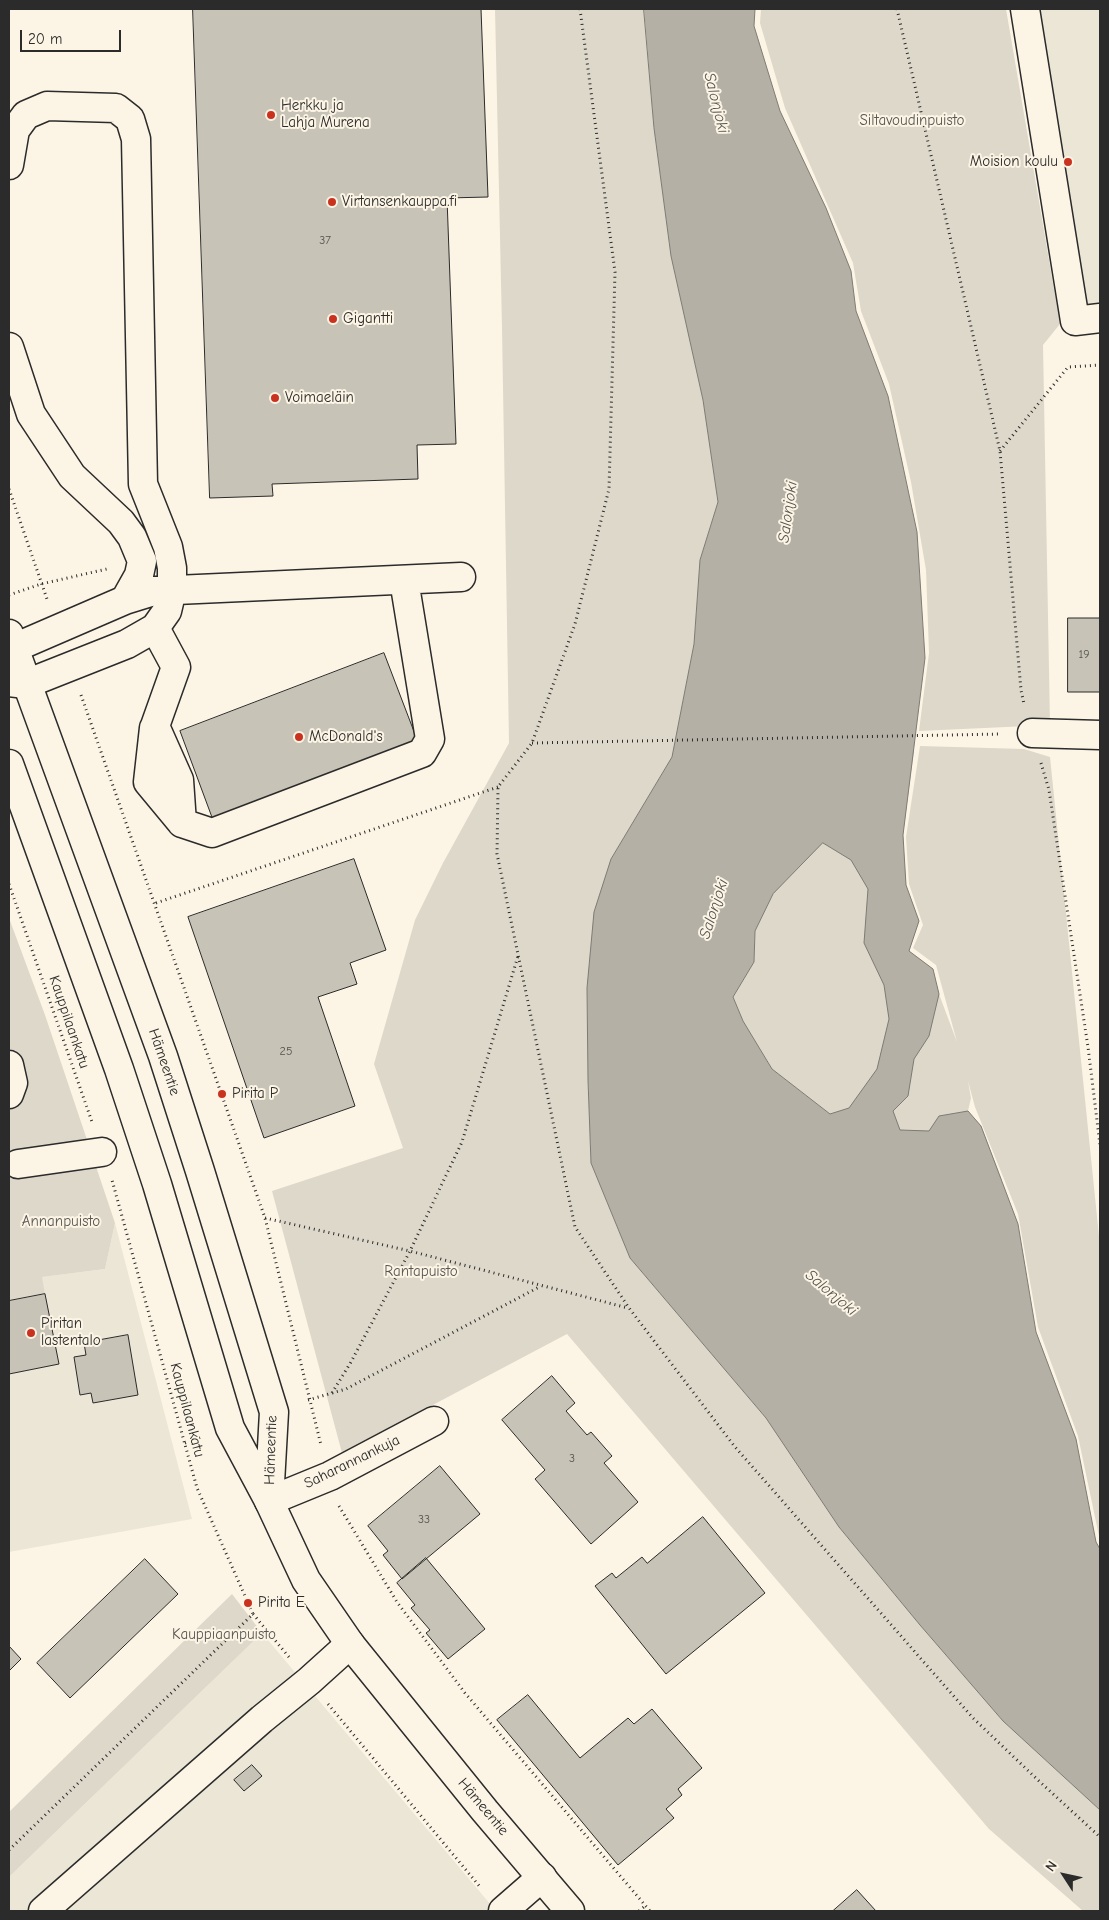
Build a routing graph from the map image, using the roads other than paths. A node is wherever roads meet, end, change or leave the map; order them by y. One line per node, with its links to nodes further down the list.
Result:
1 (1025, 9): 3 (main road)
2 (9, 165): 7 (main road)
3 (1087, 319)
4 (9, 347): 8 (main road)
5 (461, 577): 6 (main road)
6 (404, 580): 7 (main road); 9 (main road)
7 (172, 590): 8 (main road); 9 (main road)
8 (126, 600): 10 (main road)
9 (155, 628): 11 (main road)
10 (10, 645): 11 (main road, Hämeentie)
11 (18, 683): 20 (main road, Hämeentie)
12 (1032, 733): 13 (main road)
13 (1100, 735)
14 (9, 764): 20 (main road, Hämeentie)
15 (9, 1065): 16 (main road)
16 (9, 1094)
17 (102, 1152): 18 (main road)
18 (12, 1163)
19 (434, 1421): 20 (main road, Saharannankuja)
20 (269, 1501): 21 (main road, Hämeentie)
21 (350, 1644): 22 (main road, Hämeentie); 23 (main road)
22 (542, 1877): 24 (main road); 25 (main road, Hämeentie)
23 (43, 1911)
24 (502, 1911)
25 (570, 1911)

